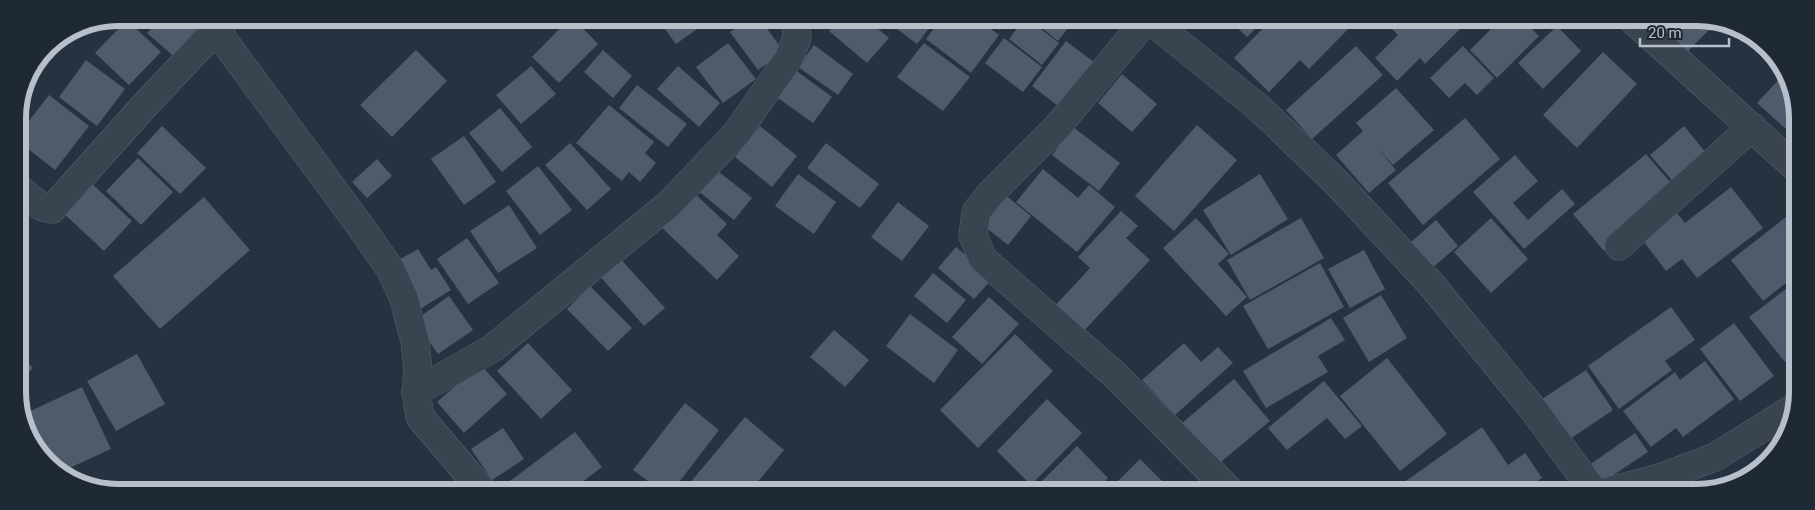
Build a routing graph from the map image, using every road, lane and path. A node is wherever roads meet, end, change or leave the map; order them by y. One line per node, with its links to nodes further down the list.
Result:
1 (220, 26): 9 (street)
2 (223, 26): 11 (street)
3 (796, 26): 11 (street)
4 (1143, 26): 14 (street)
5 (1156, 26): 15 (street)
6 (1640, 26): 7 (street)
7 (1752, 127): 8 (street); 10 (street)
8 (1789, 161)
9 (26, 194)
10 (1619, 246)
11 (416, 392): 13 (street)
12 (1786, 413): 16 (street)
13 (477, 484)
14 (1223, 484)
15 (1588, 484)
16 (1636, 484)

